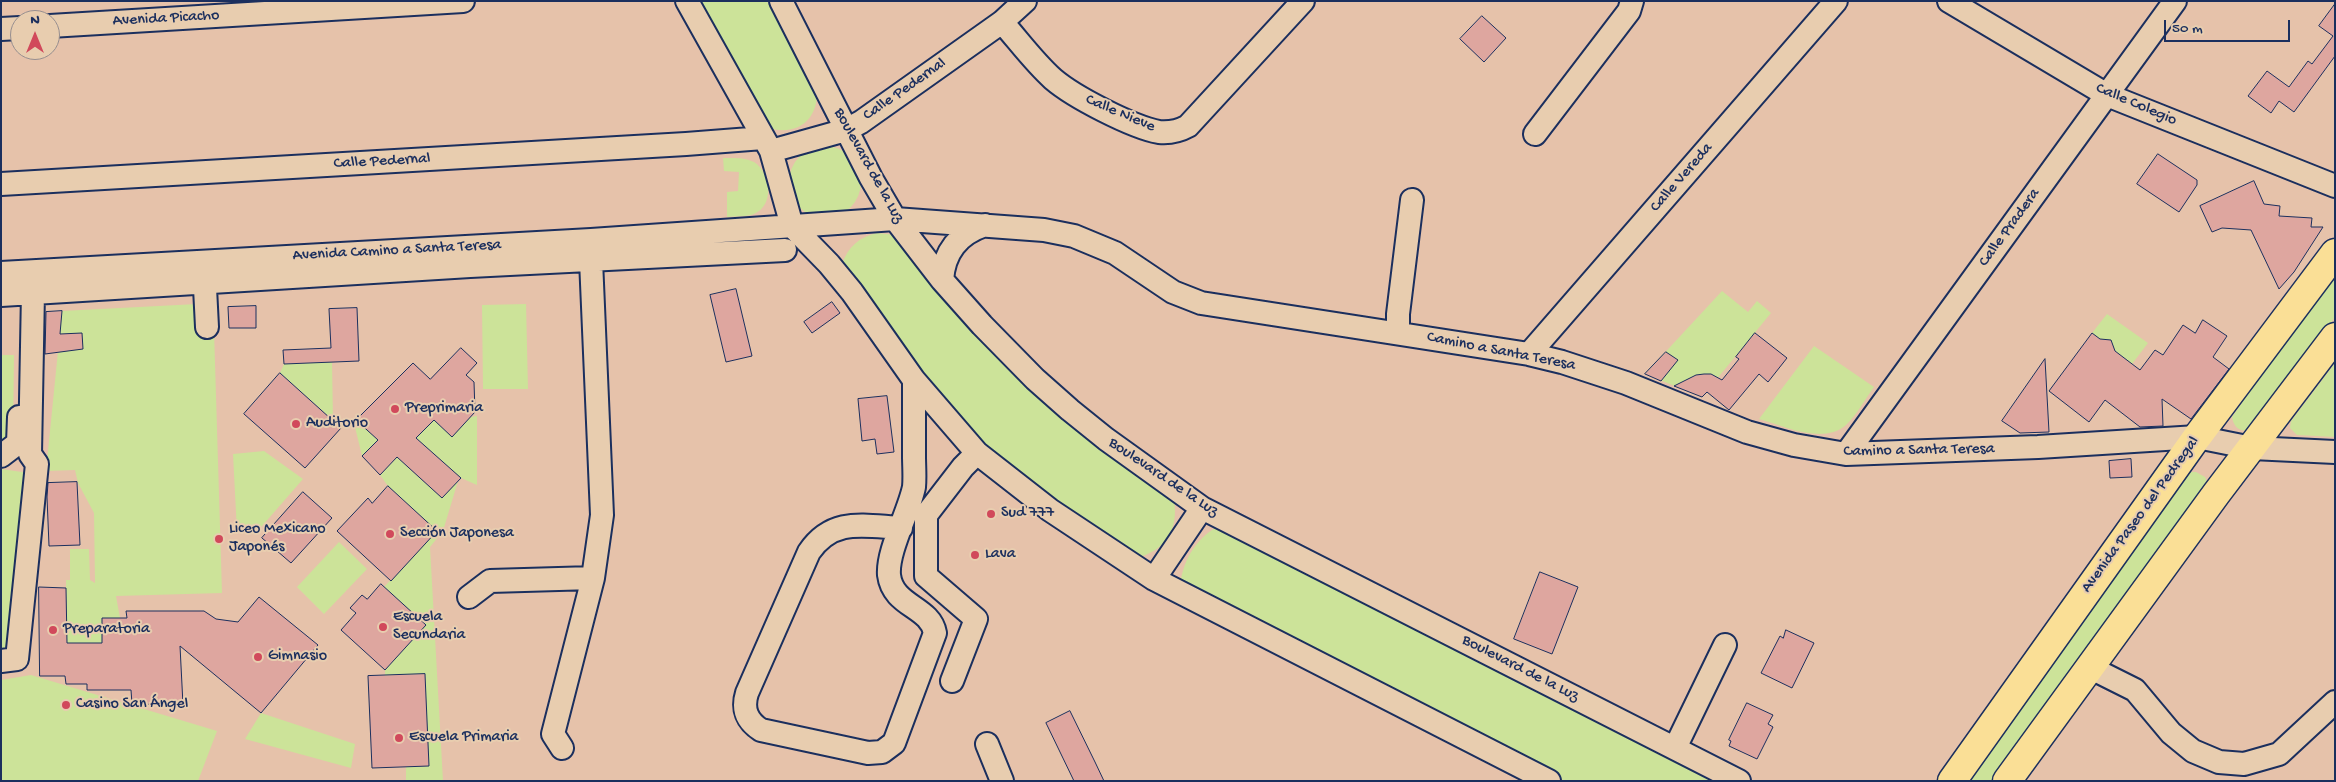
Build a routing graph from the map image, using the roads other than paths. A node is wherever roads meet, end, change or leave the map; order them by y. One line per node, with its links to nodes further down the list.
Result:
1 (463, 1): 11 (street, Avenida Picacho)
2 (686, 1): 15 (street)
3 (781, 1): 13 (street, Boulevard de la Luz)
4 (1025, 1): 10 (street, Calle Pedernal)
5 (1303, 1): 10 (street, Calle Nieve)
6 (1632, 1): 14 (street)
7 (1836, 1): 33 (street, Calle Vereda)
8 (1949, 1): 12 (street, Calle Colegio)
9 (2175, 1): 12 (street, Calle Pradera)
10 (1002, 22): 13 (street, Calle Pedernal)
11 (60, 25)
12 (2107, 95): 17 (street, Calle Colegio); 39 (street, Calle Pradera)
13 (846, 130): 15 (street, Calle Pedernal); 19 (street, Boulevard de la Luz)
14 (1536, 134)
15 (767, 144): 16 (street, Calle Pedernal); 21 (street)
16 (1, 184)
17 (2335, 186)
18 (1412, 200): 31 (street)
19 (895, 219): 20 (street, Camino a Santa Teresa); 21 (street, Camino a Santa Teresa); 28 (street, Boulevard de la Luz)
20 (985, 225): 28 (street); 31 (street, Camino a Santa Teresa)
21 (792, 226): 24 (street, Avenida Camino a Santa Teresa); 34 (street)
22 (785, 250): 25 (street)
23 (2335, 252): 35 (main road, Avenida Paseo del Pedregal)
24 (475, 256): 25 (street); 26 (street, Avenida Camino a Santa Teresa)
25 (591, 260): 43 (street)
26 (205, 272): 27 (street, Avenida Camino a Santa Teresa); 29 (street); 30 (street)
27 (1, 274)
28 (942, 280): 41 (street, Boulevard de la Luz)
29 (18, 293): 40 (street); 47 (street)
30 (207, 327)
31 (1398, 332): 33 (street, Camino a Santa Teresa)
32 (2335, 337): 36 (main road)
33 (1529, 354): 39 (street, Camino a Santa Teresa)
34 (914, 380): 38 (street); 42 (street)
35 (2197, 437): 36 (street, Camino a Santa Teresa); 39 (street, Camino a Santa Teresa); 57 (main road, Avenida Paseo del Pedregal)
36 (2252, 448): 37 (street, Camino a Santa Teresa); 48 (main road)
37 (2335, 452)
38 (977, 453): 44 (street); 49 (street)
39 (1846, 454)
40 (1, 456)
41 (1202, 508): 44 (street); 53 (street, Boulevard de la Luz)
42 (901, 528): 42 (street)
43 (593, 578): 45 (street); 52 (street)
44 (1154, 579): 55 (street)
45 (469, 597)
46 (1725, 645): 53 (street)
47 (1, 660)
48 (2091, 668): 50 (street); 58 (main road)
49 (952, 681)
50 (2335, 702)
51 (987, 744): 54 (street)
52 (562, 748)
53 (1675, 748): 56 (street, Boulevard de la Luz)
54 (1002, 781)
55 (1549, 781)
56 (1739, 781)
57 (1952, 781)
58 (2007, 781)

